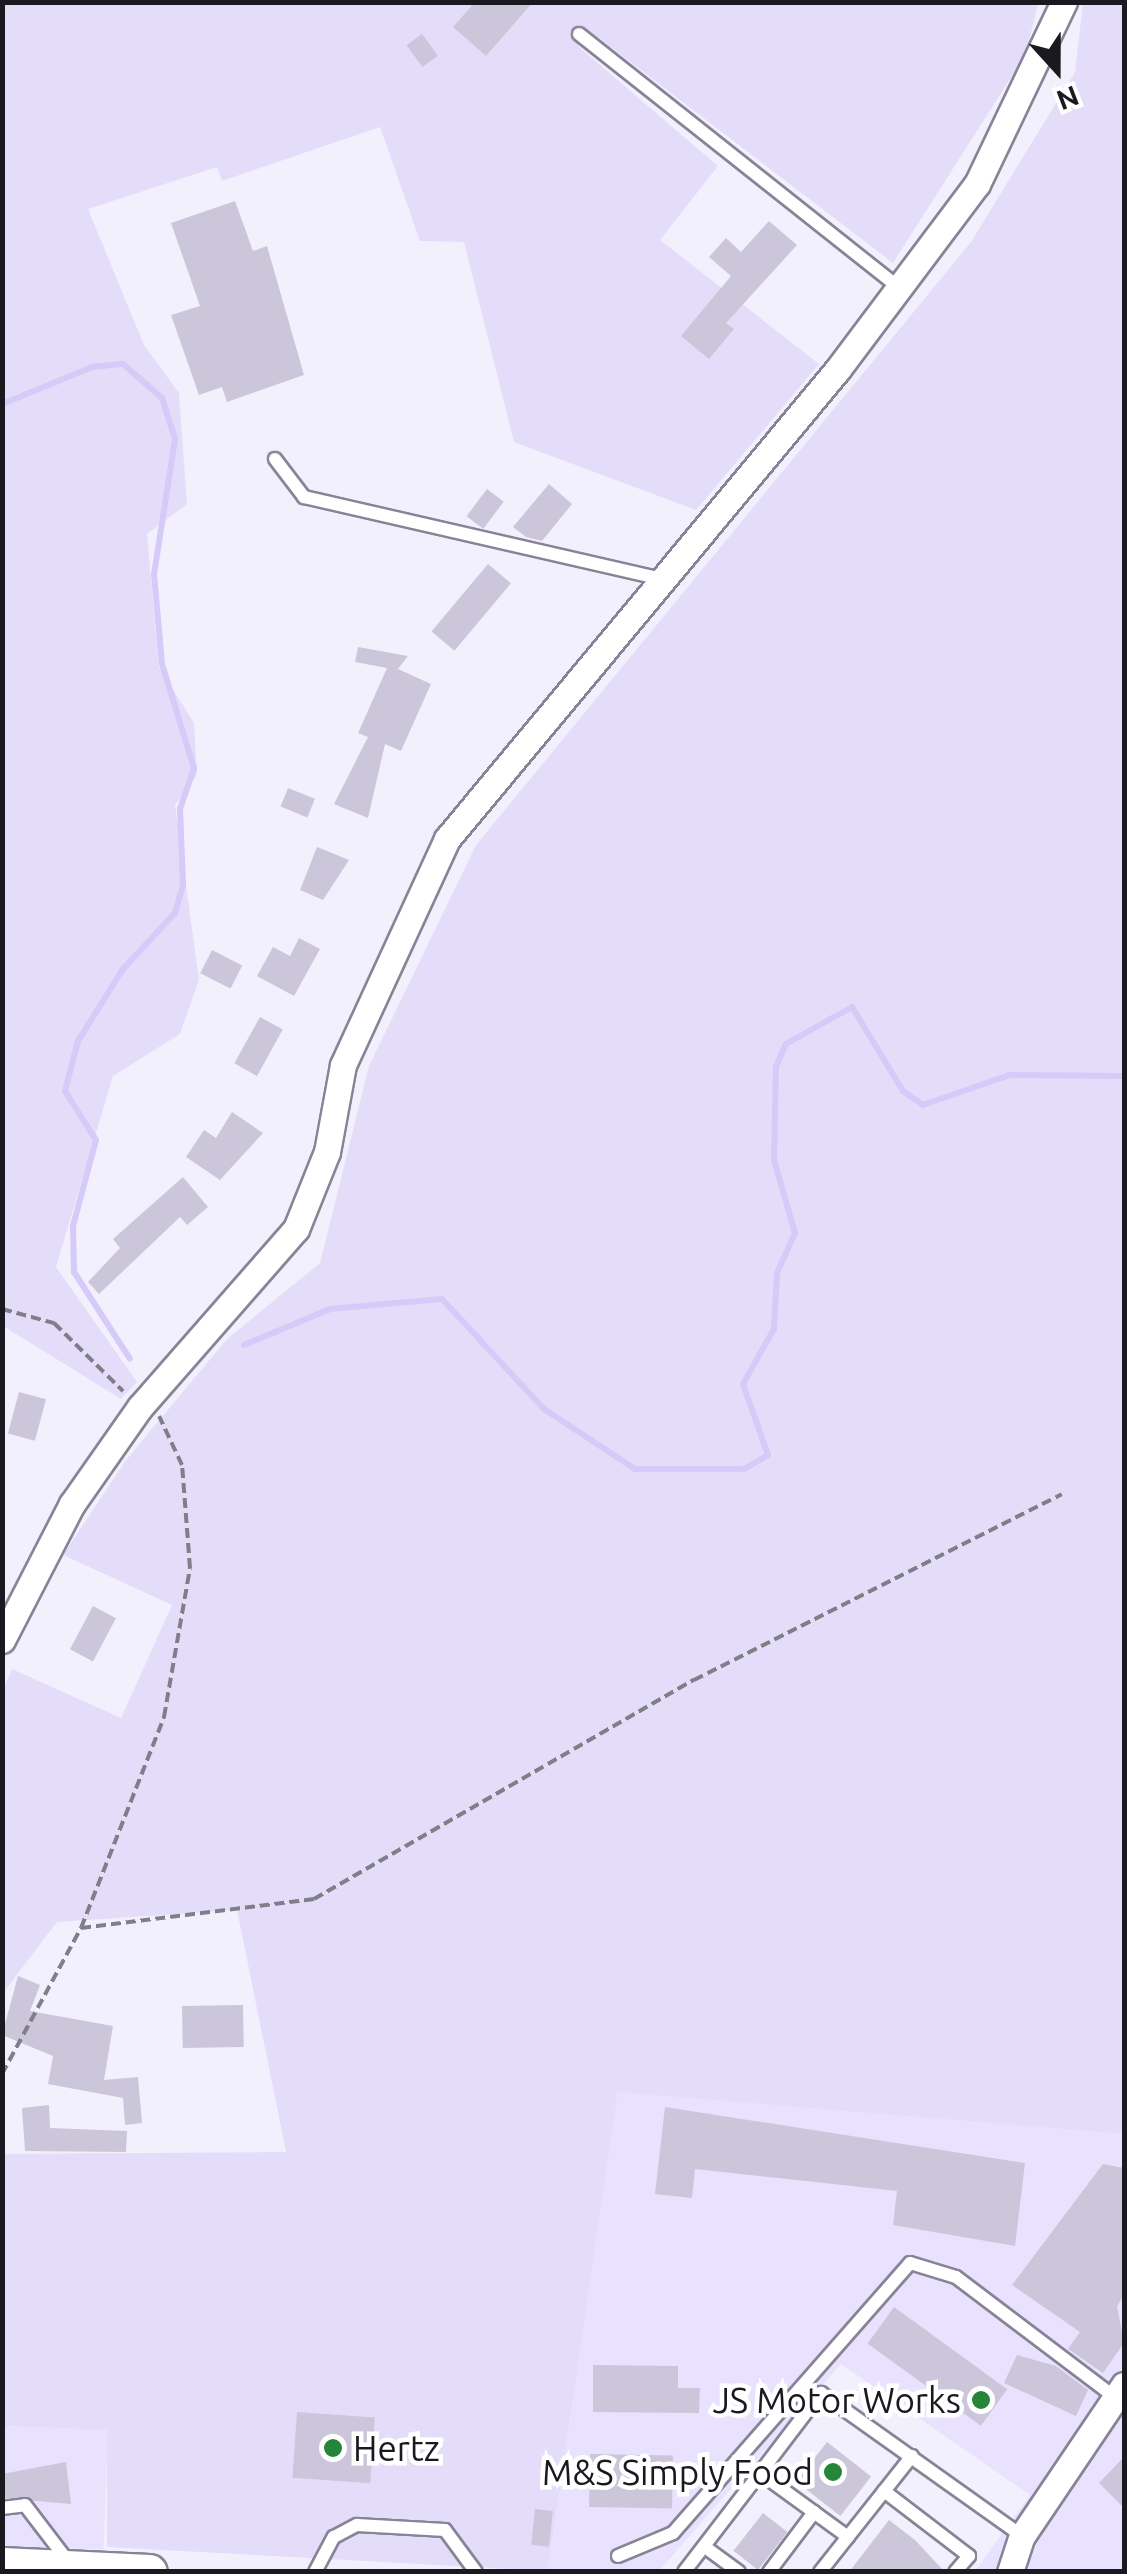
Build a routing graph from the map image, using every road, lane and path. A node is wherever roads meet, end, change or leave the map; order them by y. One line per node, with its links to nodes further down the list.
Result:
1 (1064, 2): 3 (street)
2 (579, 34): 3 (lane)
3 (898, 286): 5 (street)
4 (275, 459): 5 (lane)
5 (659, 578): 7 (street)
6 (2, 1309): 7 (path)
7 (140, 1407): 9 (street); 10 (path)
8 (1062, 1494): 10 (path)
9 (2, 1640)
10 (81, 1928): 11 (path)
11 (2, 2074)
12 (1120, 2392): 20 (lane); 21 (street)
13 (912, 2456): 14 (lane); 15 (lane); 21 (lane)
14 (760, 2473): 17 (lane); 19 (lane)
15 (884, 2491): 18 (lane); 31 (lane)
16 (2, 2508): 23 (lane)
17 (814, 2512): 18 (lane); 29 (lane)
18 (848, 2537): 30 (lane)
19 (704, 2547): 27 (lane); 28 (lane)
20 (618, 2556)
21 (1011, 2559)
22 (2, 2565): 23 (main road)
23 (73, 2568): 24 (main road)
24 (148, 2572)
25 (315, 2572): 26 (lane)
26 (476, 2572)
27 (684, 2572)
28 (739, 2572)
29 (769, 2572)
30 (820, 2572)
31 (954, 2572)

